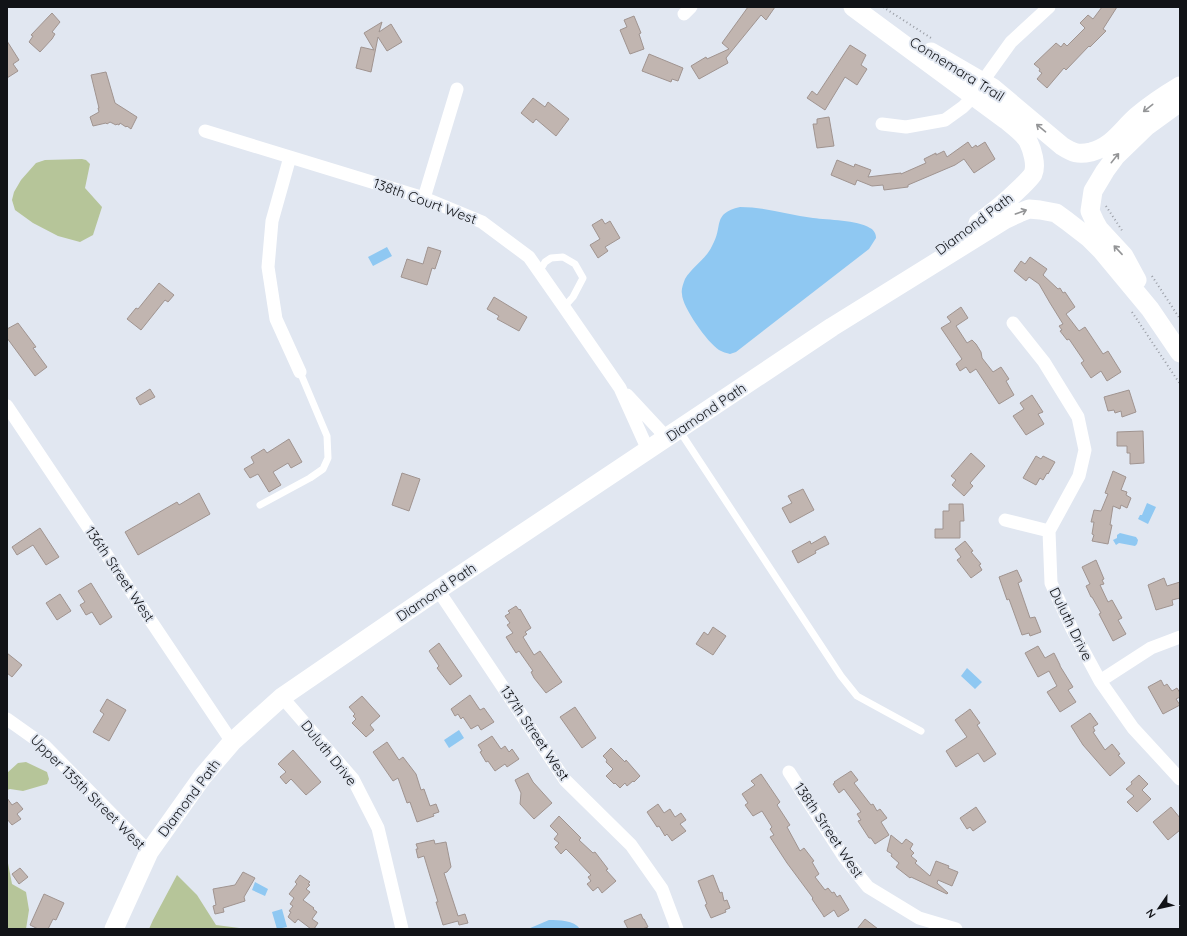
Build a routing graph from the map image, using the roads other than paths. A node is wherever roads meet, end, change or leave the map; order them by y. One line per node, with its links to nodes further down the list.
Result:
1 (1049, 7): 5 (street)
2 (854, 8): 5 (street, Connemara Trail)
3 (1180, 86): 9 (street, Diamond Path, one-way to 9)
4 (457, 89): 13 (street)
5 (978, 90): 7 (street); 9 (street, Connemara Trail, one-way to 5); 11 (street, Connemara Trail)
6 (1180, 102): 12 (street, Diamond Path, one-way to 6)
7 (882, 124)
8 (205, 131): 10 (street, 138th Court West)
9 (1072, 152): 11 (street, Diamond Path); 12 (street)
10 (290, 157): 13 (street, 138th Court West); 21 (street)
11 (1033, 173): 14 (street); 19 (street, Diamond Path)
12 (1094, 191): 14 (street, Diamond Path); 17 (street, one-way to 12)
13 (424, 198): 15 (street, 138th Court West)
14 (1056, 213): 17 (street); 19 (street, Diamond Path, one-way to 14)
15 (539, 272): 16 (street, 138th Court West); 16 (lane)
16 (564, 307): 22 (street, 138th Court West)
17 (1150, 309): 20 (street)
18 (1013, 323): 28 (street)
19 (832, 327): 24 (street, Diamond Path)
20 (1180, 353)
21 (300, 372): 26 (lane)
22 (620, 388): 24 (street, 138th Court West); 25 (street, 138th Court West)
23 (7, 406): 35 (street, 136th Street West)
24 (672, 434): 25 (street, Diamond Path); 34 (lane)
25 (648, 450): 29 (street, Diamond Path)
26 (260, 505)
27 (1005, 520): 28 (street)
28 (1049, 531): 31 (street, Duluth Drive)
29 (438, 590): 32 (street, Diamond Path); 42 (street, 137th Street West)
30 (1180, 637): 31 (street)
31 (1100, 681): 37 (street, Duluth Drive)
32 (282, 697): 35 (street, Diamond Path); 41 (street, Duluth Drive)
33 (7, 719): 38 (street, Upper 135th Street West)
34 (921, 731)
35 (232, 742): 38 (street, Diamond Path)
36 (789, 772): 39 (street, 138th Street West)
37 (1180, 778)
38 (149, 852): 40 (street, Diamond Path)
39 (918, 924): 43 (street, 138th Street West)
40 (114, 929)
41 (402, 929)
42 (677, 929)
43 (956, 929)

